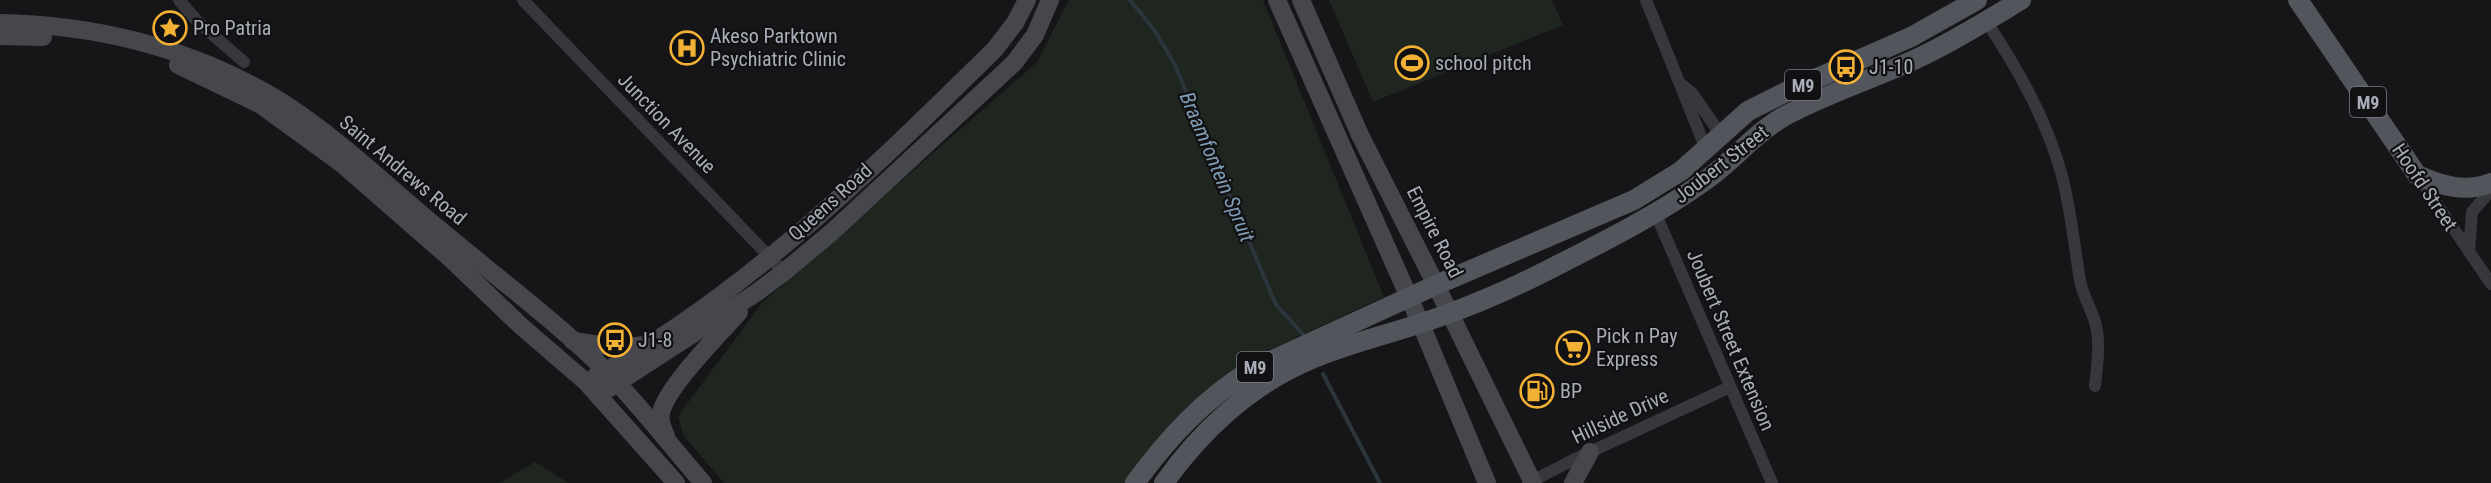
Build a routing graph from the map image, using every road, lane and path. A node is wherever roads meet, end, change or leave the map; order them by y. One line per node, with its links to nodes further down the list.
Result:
1 (179, 0): 14 (street)
2 (523, 0): 23 (street, Junction Avenue)
3 (1027, 0): 23 (main road, Queens Road)
4 (1050, 0): 24 (main road, Queens Road)
5 (1277, 0): 28 (main road)
6 (1301, 0): 26 (main road, Empire Road)
7 (1646, 0): 15 (street)
8 (1977, 0): 16 (main road, Joubert Street / M9)
9 (2020, 0): 11 (main road, Joubert Street / M9)
10 (2298, 0): 18 (main road, Hoofd Street / M9)
11 (1986, 21): 21 (main road, Joubert Street / M9); 34 (street)
12 (0, 23): 31 (main road, Saint Andrews Road)
13 (0, 36): 36 (main road, Saint Andrews Road)
14 (244, 62)
15 (1681, 84): 16 (street); 17 (street)
16 (1721, 135): 17 (main road, Joubert Street / M9)
17 (1706, 149): 26 (main road, Joubert Street / M9)
18 (2417, 175): 19 (main road); 22 (street, Hoofd Street)
19 (2491, 183)
20 (2491, 190): 22 (street)
21 (1655, 212): 29 (main road, Joubert Street / M9); 35 (street, Joubert Street Extension)
22 (2469, 252): 25 (street, Hoofd Street)
23 (769, 258): 24 (street, Junction Avenue); 32 (main road, Queens Road)
24 (784, 272): 27 (main road, Queens Road)
25 (2491, 284)
26 (1436, 285): 28 (main road, Joubert Street / M9); 29 (main road, Empire Road)
27 (756, 293): 33 (main road, Queens Road); 37 (main road)
28 (1408, 298): 30 (main road); 42 (main road, M9)
29 (1450, 313): 30 (main road, Joubert Street / M9); 39 (main road, Empire Road)
30 (1420, 322): 43 (main road, M9); 44 (main road)
31 (573, 341): 32 (main road); 33 (main road, Saint Andrews Road)
32 (649, 345): 33 (main road, Queens Road)
33 (612, 377): 36 (main road, Queens Road); 37 (main road, Saint Andrews Road)
34 (2095, 386)
35 (1730, 387): 38 (street, Hillside Drive); 46 (street, Joubert Street Extension)
36 (592, 388): 40 (main road, Saint Andrews Road)
37 (668, 443): 41 (main road, Saint Andrews Road)
38 (1590, 452): 39 (street, Hillside Drive); 45 (main road)
39 (1531, 482)
40 (676, 483)
41 (703, 483)
42 (1135, 483)
43 (1164, 483)
44 (1487, 483)
45 (1573, 483)
46 (1772, 483)

